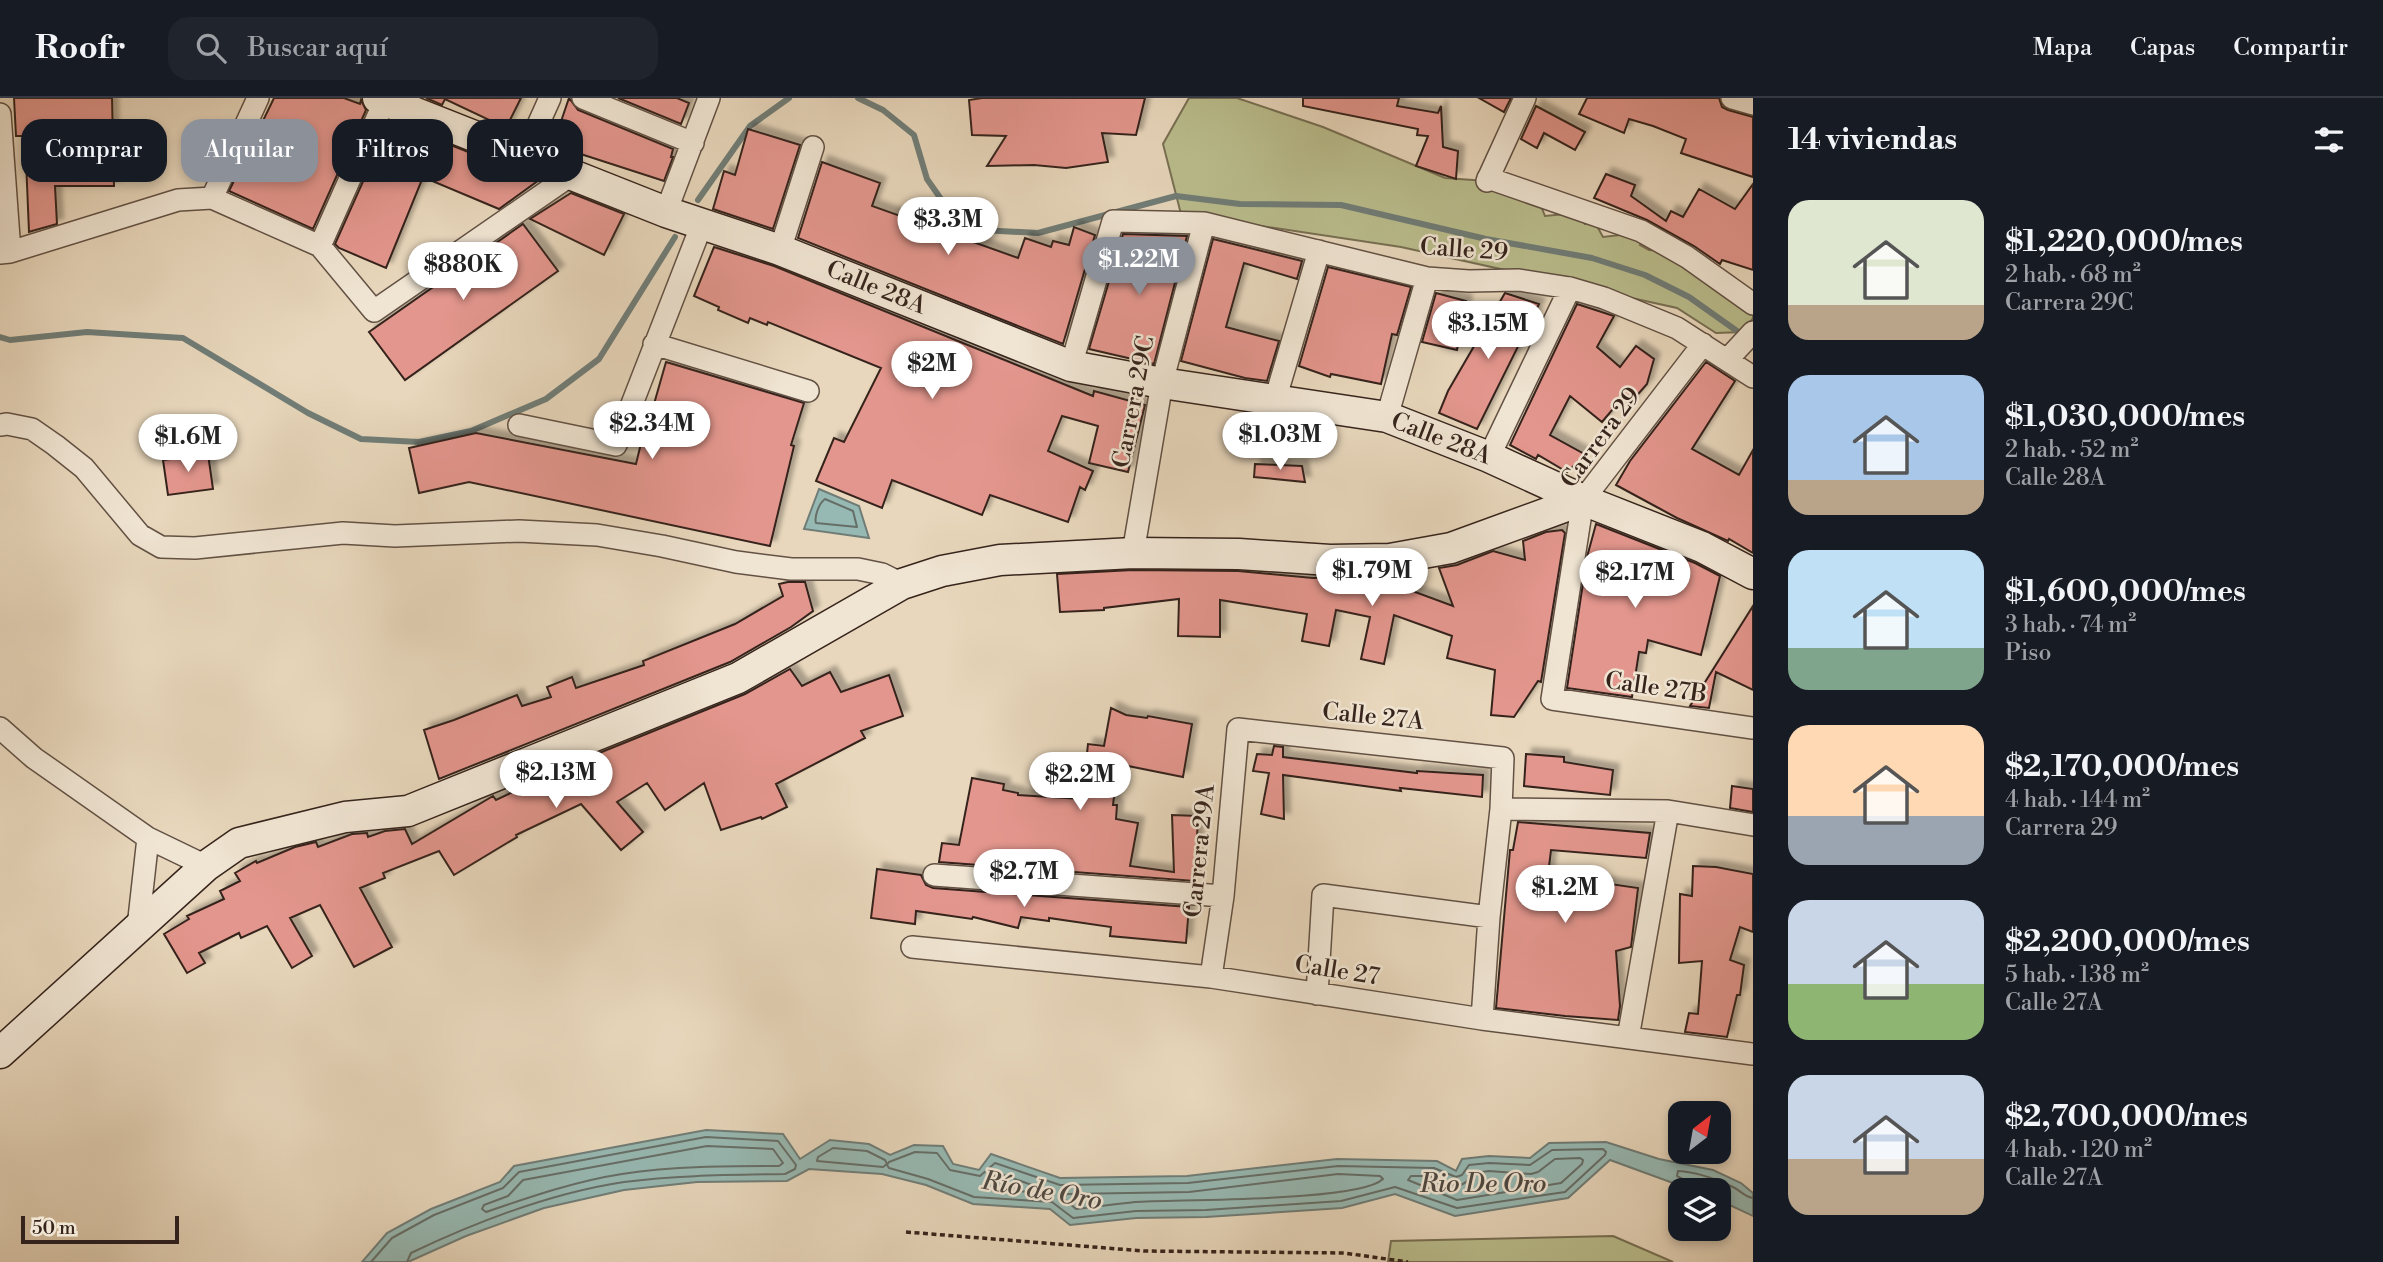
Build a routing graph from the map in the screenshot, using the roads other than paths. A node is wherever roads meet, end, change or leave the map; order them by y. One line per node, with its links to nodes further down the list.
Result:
1 (258, 98): 16 (street)
2 (550, 98): 10 (street)
3 (583, 98): 12 (street)
4 (709, 98): 12 (street)
5 (1525, 98): 26 (street)
6 (1732, 98): 8 (street)
7 (382, 99): 11 (street, Calle 28A); 20 (street)
8 (1753, 104)
9 (0, 114): 23 (street)
10 (541, 119)
11 (467, 133)
12 (693, 143): 17 (street)
13 (813, 147): 21 (street)
14 (583, 180): 17 (street, Calle 28A)
15 (561, 182): 20 (street)
16 (212, 198): 20 (street); 23 (street)
17 (666, 212): 19 (street, Calle 28A)
18 (1204, 223): 22 (street, Calle 29); 30 (street, Calle 29); 32 (street, Carrera 29C)
19 (702, 224): 21 (street, Calle 28A); 27 (street)
20 (320, 246)
21 (780, 250): 30 (street, Calle 28A)
22 (1319, 251): 24 (street, Calle 29); 34 (street)
23 (5, 253)
24 (1427, 278): 25 (street, Calle 29); 35 (street)
25 (1570, 288): 28 (street, Calle 29); 38 (street)
26 (1753, 304)
27 (654, 344): 33 (street); 37 (street)
28 (1703, 344): 29 (street, Calle 29); 39 (street, Carrera 29)
29 (1739, 346): 31 (street, Calle 29)
30 (1071, 366): 32 (street, Calle 28A)
31 (1753, 377)
32 (1162, 383): 34 (street, Calle 28A); 40 (street, Carrera 29C)
33 (808, 391)
34 (1275, 400): 35 (street, Calle 28A)
35 (1387, 417): 38 (street, Calle 28A)
36 (2, 423): 42 (street)
37 (519, 425)
38 (1489, 457): 39 (street, Calle 28A)
39 (1583, 500): 40 (street); 41 (street, Calle 28A); 43 (street, Carrera 29)
40 (1133, 553): 42 (street)
41 (1753, 574)
42 (902, 584): 51 (street)
43 (1552, 699): 45 (street, Calle 27B)
44 (0, 728): 50 (street)
45 (1753, 728)
46 (1238, 729): 47 (street, Calle 27A); 53 (street, Carrera 29A)
47 (1502, 809): 48 (street); 54 (street)
48 (1668, 811): 49 (street); 60 (street)
49 (1753, 825)
50 (148, 838): 51 (street); 55 (street)
51 (206, 866): 55 (street)
52 (934, 875): 53 (street)
53 (1223, 896): 57 (street, Carrera 29A)
54 (1489, 917): 58 (street); 59 (street)
55 (138, 927): 61 (street)
56 (912, 947): 57 (street, Calle 27)
57 (1211, 977): 58 (street, Calle 27)
58 (1317, 994): 59 (street, Calle 27)
59 (1482, 1019): 60 (street, Calle 27)
60 (1628, 1038): 62 (street, Calle 27)
61 (5, 1044)
62 (1753, 1054)

